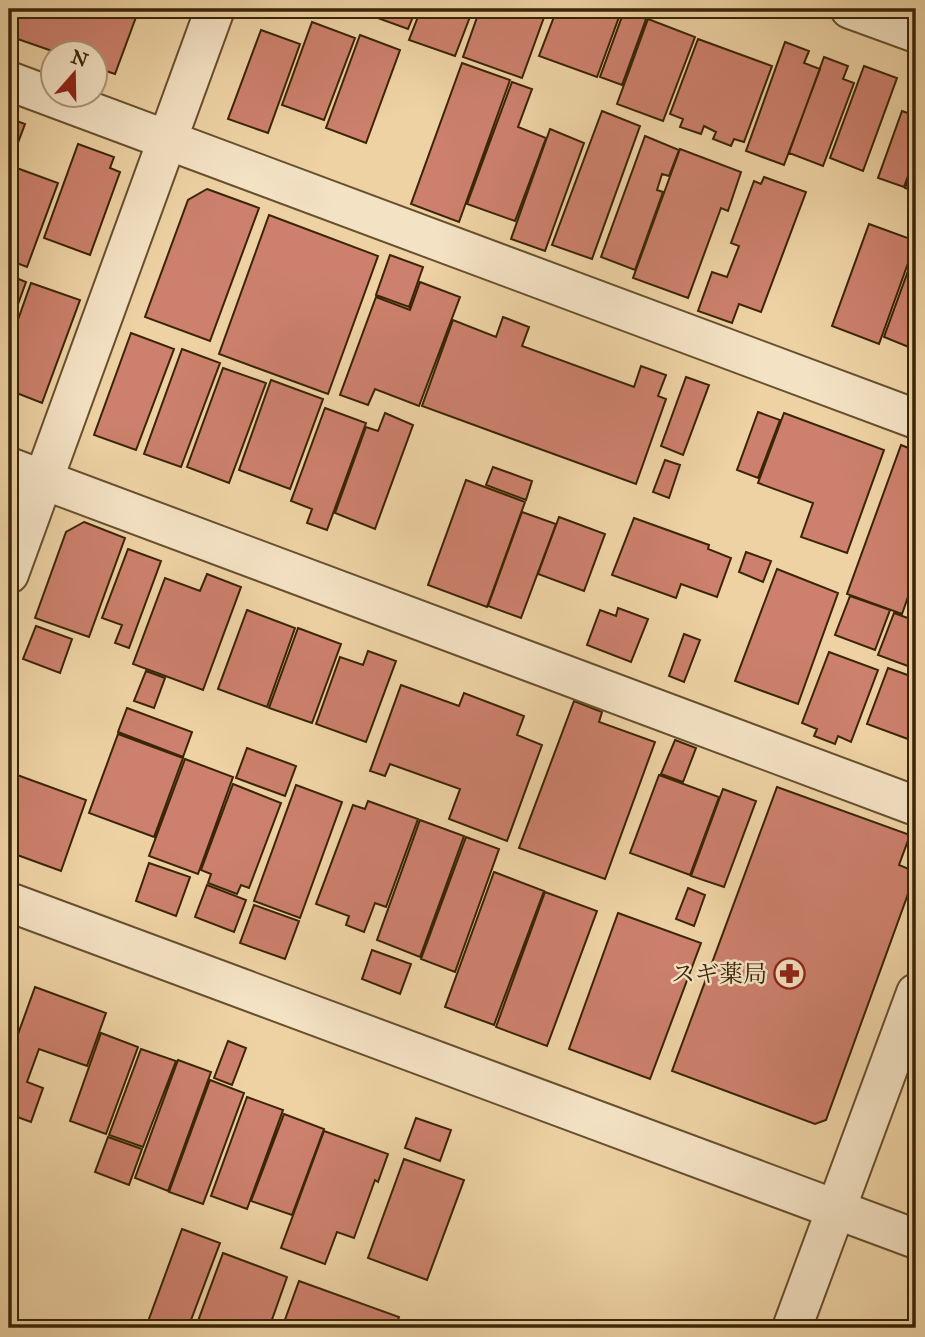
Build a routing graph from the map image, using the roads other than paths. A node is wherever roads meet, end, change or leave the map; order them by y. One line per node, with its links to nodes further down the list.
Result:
1 (215, 9): 5 (street)
2 (850, 9): 3 (street)
3 (916, 33)
4 (9, 81): 5 (street)
5 (168, 139): 6 (street); 7 (street)
6 (916, 419)
7 (26, 473): 8 (street); 9 (street)
8 (9, 574)
9 (916, 806)
10 (9, 902): 12 (street)
11 (916, 993): 12 (street)
12 (836, 1208): 13 (street); 14 (street)
13 (916, 1239)
14 (792, 1328)

